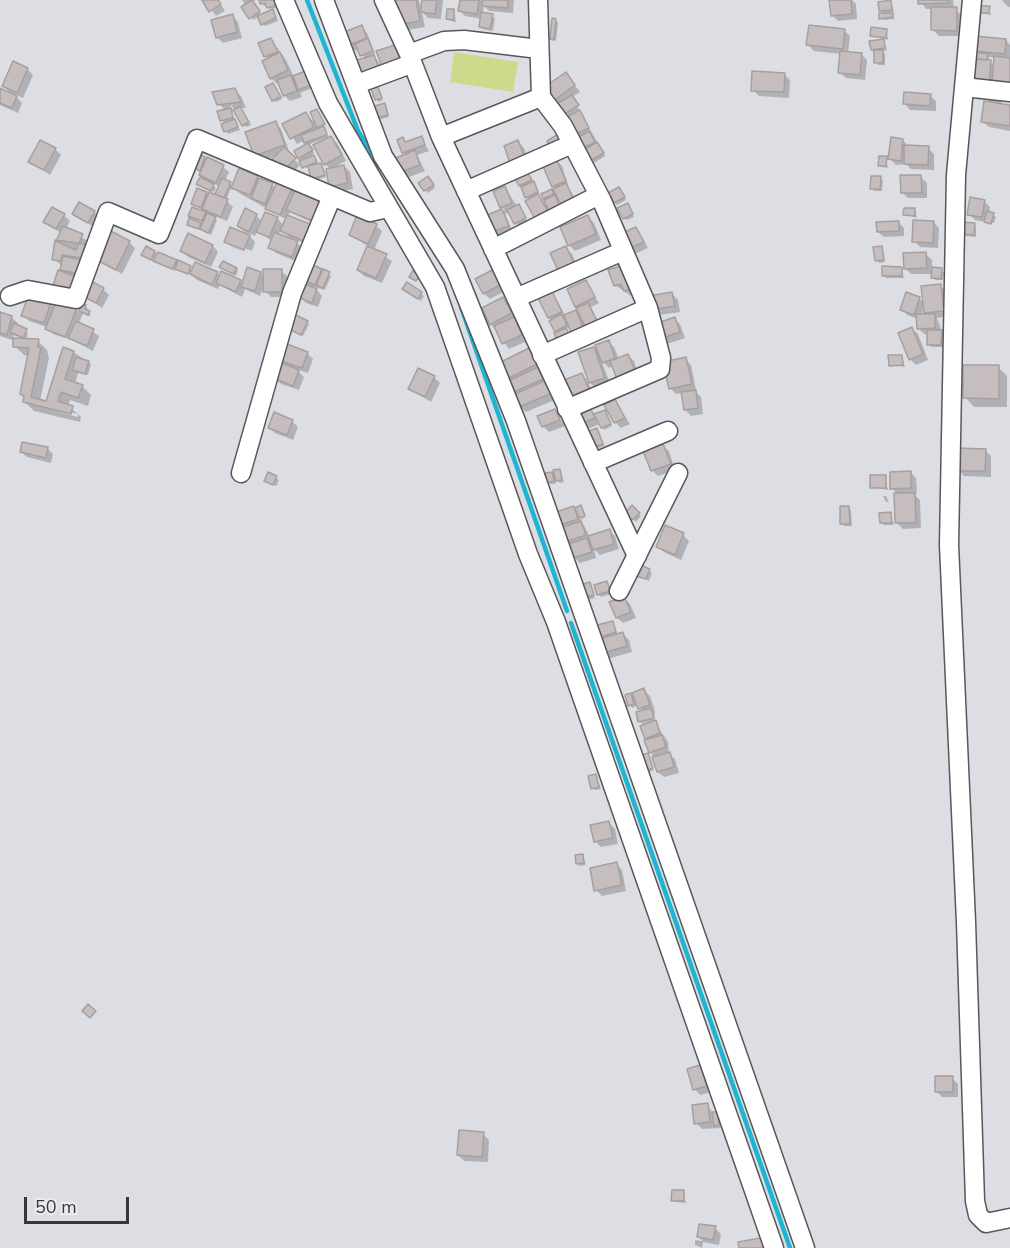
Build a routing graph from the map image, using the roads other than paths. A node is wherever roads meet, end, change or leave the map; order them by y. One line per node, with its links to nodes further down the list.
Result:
1 (284, 0): 17 (street)
2 (324, 0): 8 (street)
3 (384, 0): 7 (street)
4 (538, 0): 6 (street)
5 (972, 0): 9 (street)
6 (539, 49): 7 (street); 11 (street)
7 (410, 59): 8 (street); 12 (street)
8 (357, 84): 31 (street)
9 (964, 87): 10 (street); 33 (street)
10 (1010, 92)
11 (541, 97): 12 (street); 13 (street)
12 (441, 137): 14 (street)
13 (572, 144): 14 (street); 15 (street)
14 (466, 192): 18 (street)
15 (599, 195): 18 (street); 19 (street)
16 (332, 196): 17 (street); 20 (street); 27 (street)
17 (388, 208): 32 (street)
18 (493, 249): 21 (street)
19 (623, 251): 21 (street); 22 (street)
20 (10, 296)
21 (516, 298): 23 (street)
22 (648, 308): 23 (street); 24 (street)
23 (542, 355): 24 (street)
24 (567, 409): 26 (street)
25 (668, 431): 26 (street)
26 (592, 463): 29 (street)
27 (242, 472)
28 (678, 473): 29 (street)
29 (637, 556): 30 (street)
30 (619, 591)
31 (585, 612): 32 (street); 35 (street)
32 (556, 622): 34 (street)
33 (1010, 1218)
34 (774, 1248)
35 (805, 1248)

